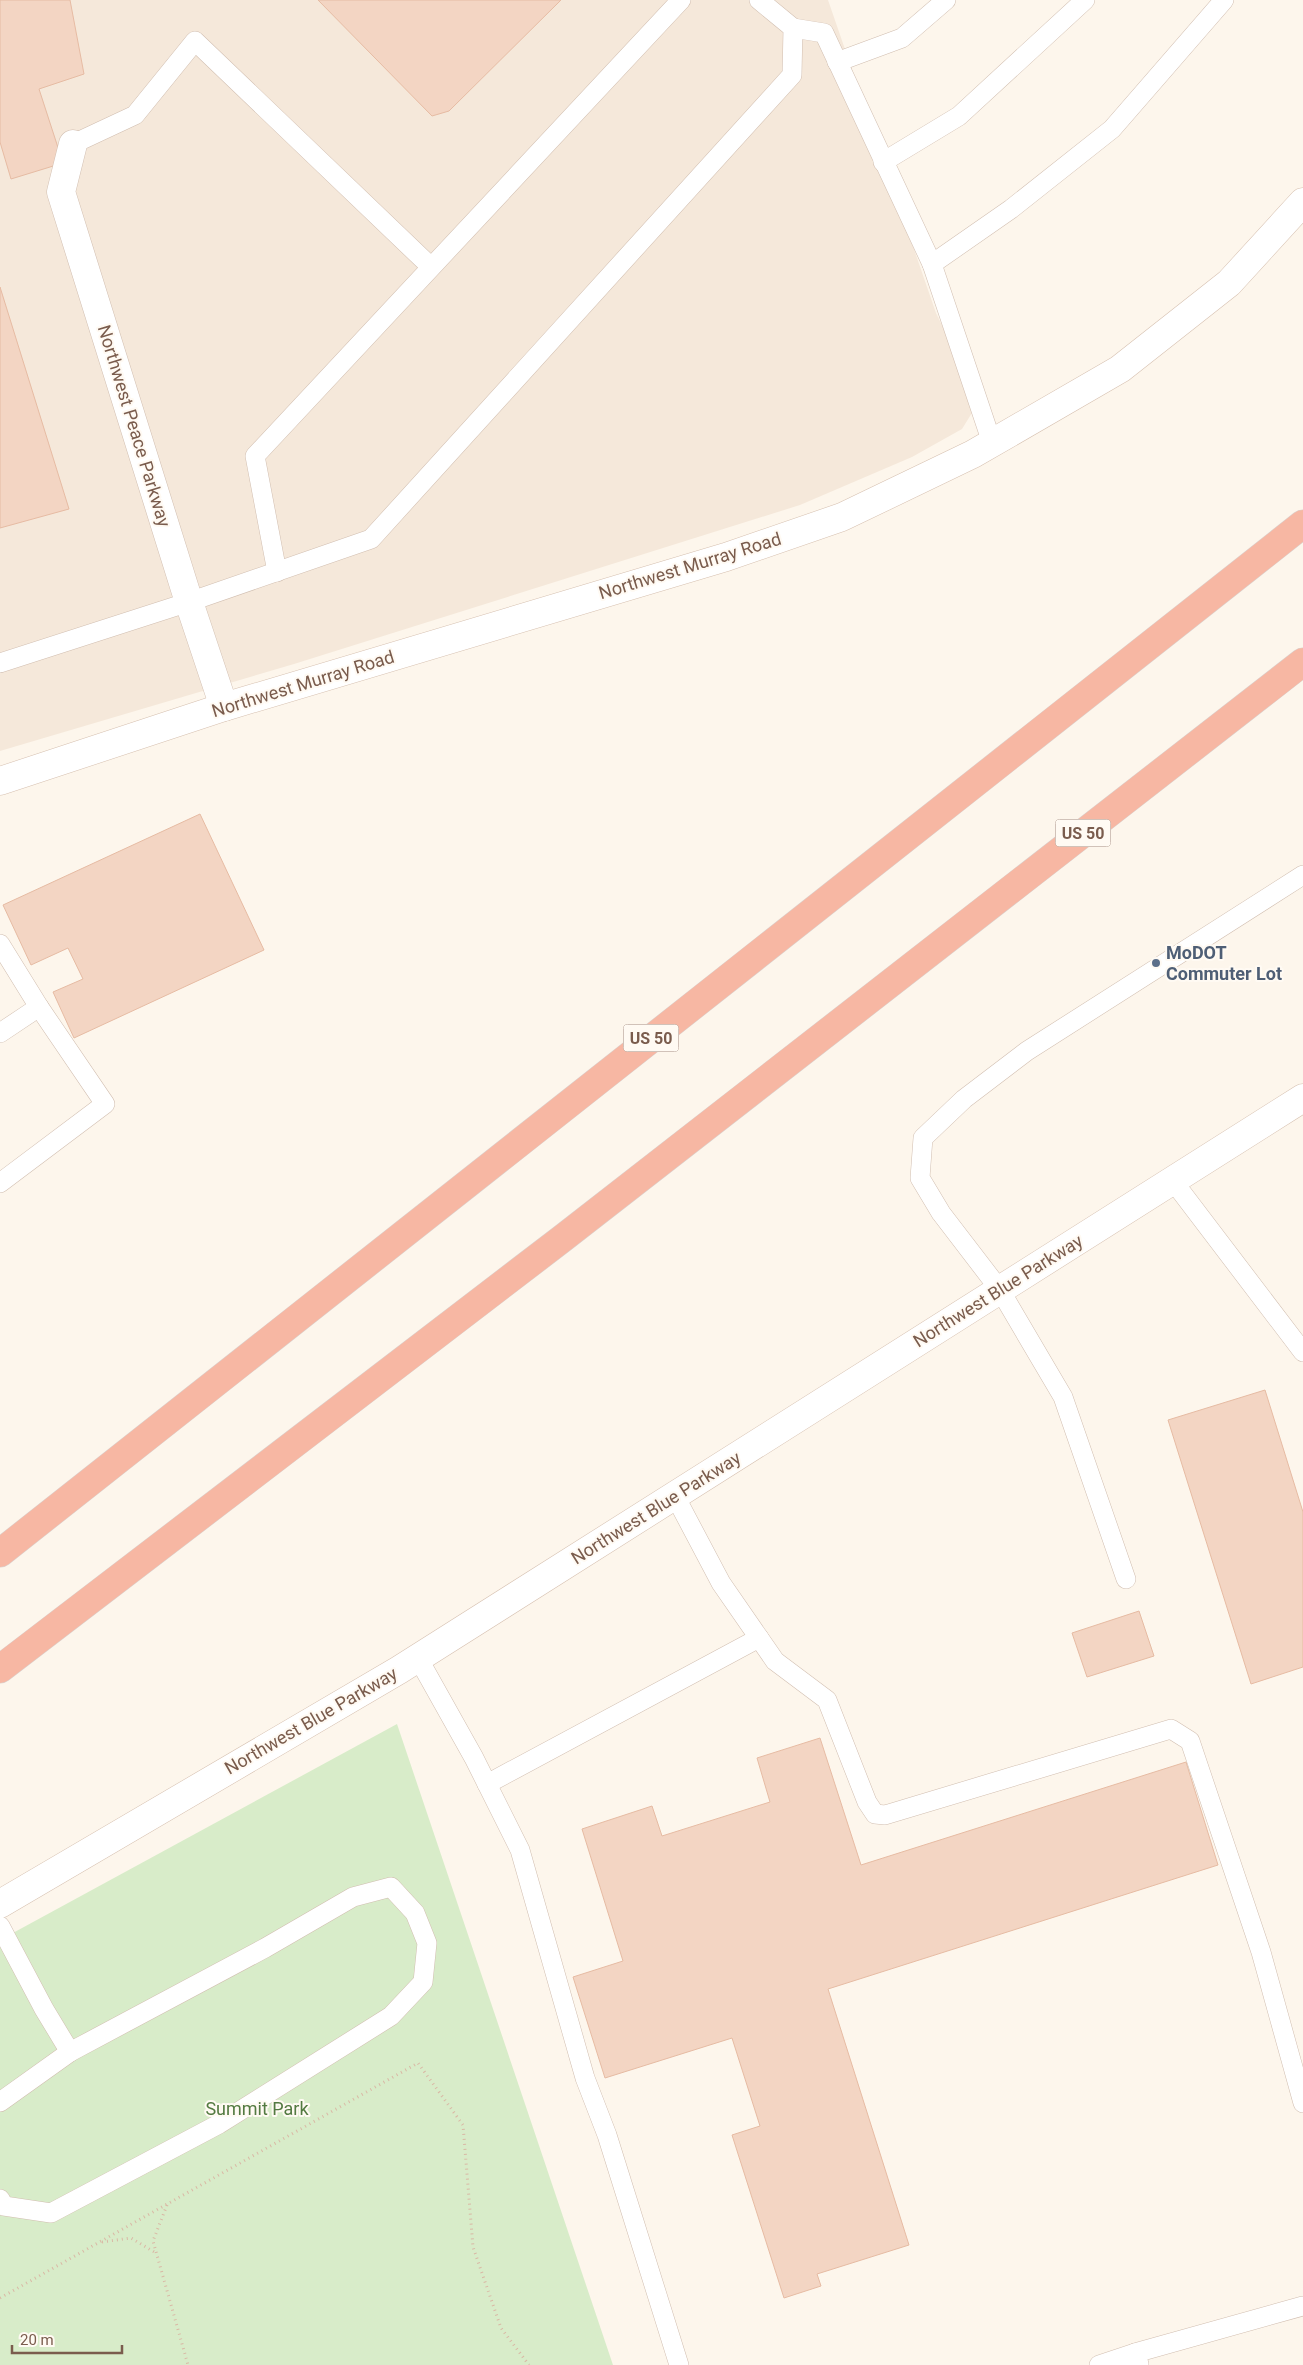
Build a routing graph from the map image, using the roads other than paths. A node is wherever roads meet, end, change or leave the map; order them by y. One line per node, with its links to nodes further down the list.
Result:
1 (681, 0): 12 (lane)
2 (759, 0): 6 (lane)
3 (946, 0): 7 (lane)
4 (1085, 0): 9 (lane)
5 (1224, 0): 11 (lane)
6 (792, 28): 7 (lane); 15 (lane)
7 (837, 62): 9 (lane)
8 (73, 144): 12 (lane); 16 (street, Northwest Peace Parkway)
9 (883, 162): 11 (lane)
10 (1303, 202): 13 (street, Northwest Murray Road)
11 (932, 264): 13 (lane)
12 (431, 267): 15 (lane)
13 (992, 443): 19 (street, Northwest Murray Road)
14 (1303, 524): 31 (highway, US 50)
15 (277, 572): 16 (lane)
16 (189, 602): 18 (lane); 19 (street, Northwest Peace Parkway)
17 (1303, 662): 35 (highway, US 50)
18 (0, 663)
19 (224, 708): 20 (street, Northwest Murray Road)
20 (0, 781)
21 (1303, 875): 28 (lane)
22 (0, 944): 23 (lane)
23 (39, 1007): 24 (lane); 27 (lane)
24 (0, 1033)
25 (1303, 1098): 26 (street, Northwest Blue Parkway)
26 (1173, 1181): 28 (street, Northwest Blue Parkway); 29 (lane)
27 (0, 1183)
28 (1000, 1290): 30 (street, Northwest Blue Parkway); 32 (lane)
29 (1303, 1352)
30 (674, 1496): 33 (lane); 34 (street, Northwest Blue Parkway)
31 (0, 1553)
32 (1126, 1579)
33 (759, 1638): 36 (lane); 41 (lane)
34 (418, 1658): 36 (lane); 37 (street, Northwest Blue Parkway)
35 (0, 1669)
36 (487, 1784): 45 (lane)
37 (0, 1904)
38 (0, 1926): 39 (lane)
39 (70, 2052): 40 (lane); 42 (lane)
40 (0, 2102)
41 (1303, 2103)
42 (0, 2199)
43 (1303, 2306): 44 (lane)
44 (1137, 2359): 46 (lane)
45 (679, 2365)
46 (1099, 2365)

